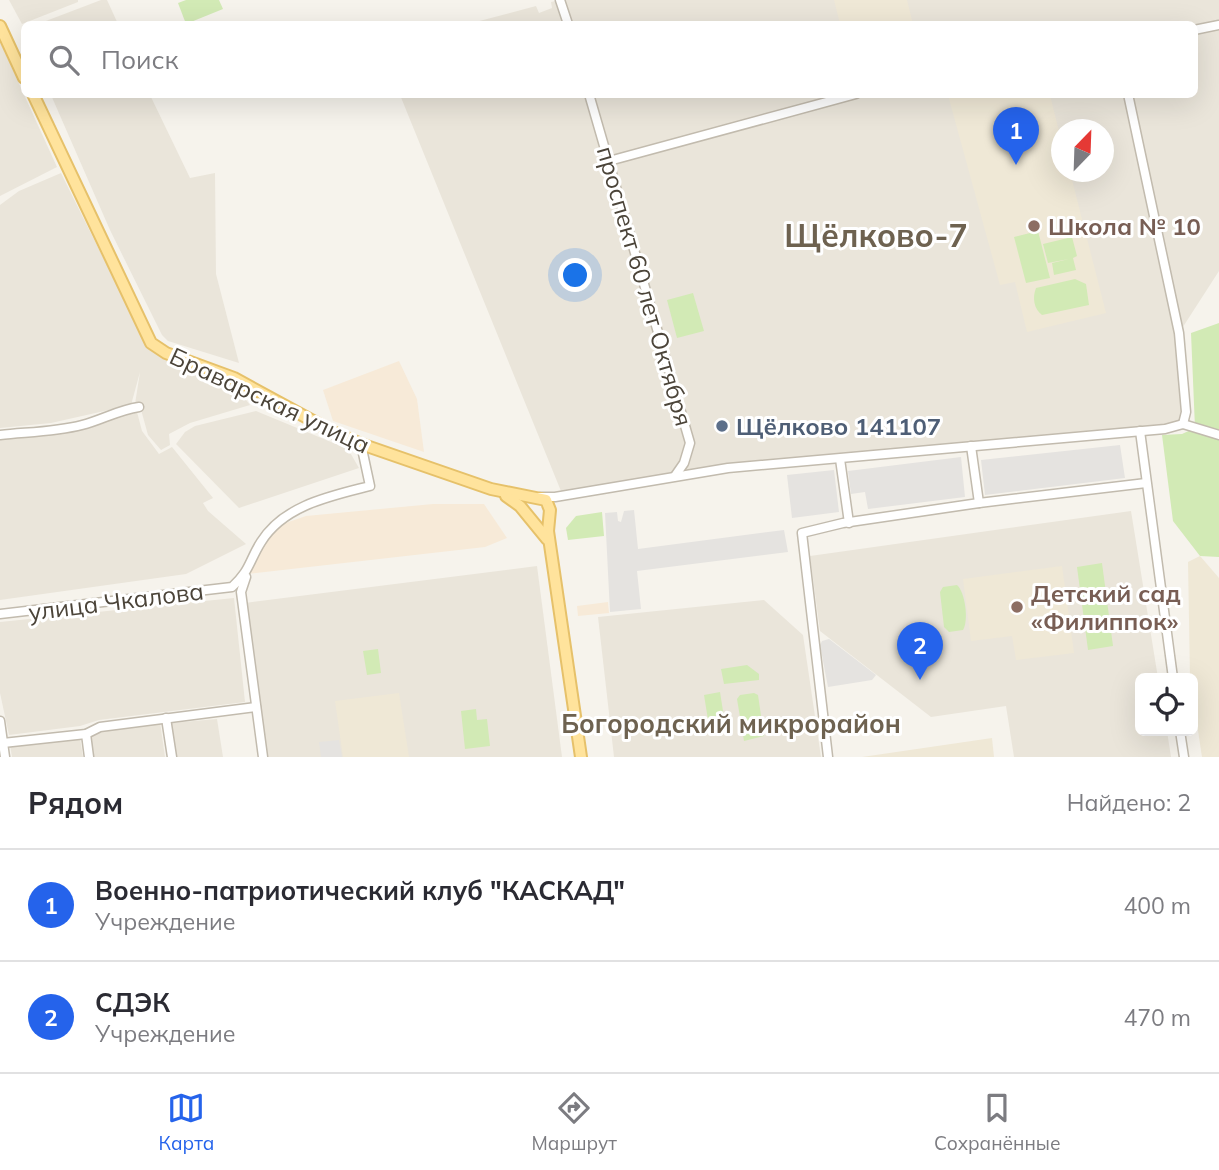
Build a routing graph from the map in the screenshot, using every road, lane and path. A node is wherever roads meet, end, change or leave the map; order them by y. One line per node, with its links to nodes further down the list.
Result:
1 (561, 0): 2 (street)
2 (567, 21)
3 (1219, 25): 5 (street)
4 (0, 26): 6 (main road)
5 (1198, 29)
6 (21, 72)
7 (35, 98): 17 (main road, Браварская улица)
8 (590, 98): 11 (street, проспект 60 лет Октября)
9 (841, 98): 11 (street)
10 (1129, 98): 13 (street)
11 (609, 162): 20 (street, проспект 60 лет Октября)
12 (139, 407): 15 (street)
13 (1183, 424): 14 (street); 16 (street)
14 (1140, 431): 18 (street); 21 (street)
15 (0, 435)
16 (1219, 435)
17 (361, 443): 22 (main road, Браварская улица); 31 (street)
18 (971, 446): 19 (street); 25 (street)
19 (841, 459): 20 (street); 29 (street)
20 (675, 476): 23 (street)
21 (1146, 483): 25 (street); 33 (street)
22 (491, 489): 24 (main road); 26 (main road)
23 (563, 496): 24 (street); 27 (street)
24 (537, 497): 26 (main road); 27 (main road)
25 (979, 503): 29 (street)
26 (525, 512): 28 (main road)
27 (550, 512): 28 (main road); 30 (main road)
28 (535, 522): 30 (main road)
29 (849, 523): 45 (street)
30 (551, 546): 44 (main road)
31 (247, 574): 32 (street, улица Чкалова); 34 (street)
32 (0, 614)
33 (1171, 673)
34 (256, 707): 35 (street); 43 (street)
35 (166, 718): 37 (street); 42 (street)
36 (0, 721): 39 (street)
37 (86, 734): 39 (street); 41 (street)
38 (1181, 736): 46 (street)
39 (3, 743): 40 (street)
40 (5, 757)
41 (89, 757)
42 (172, 757)
43 (263, 757)
44 (581, 757)
45 (828, 757)
46 (1184, 757)

